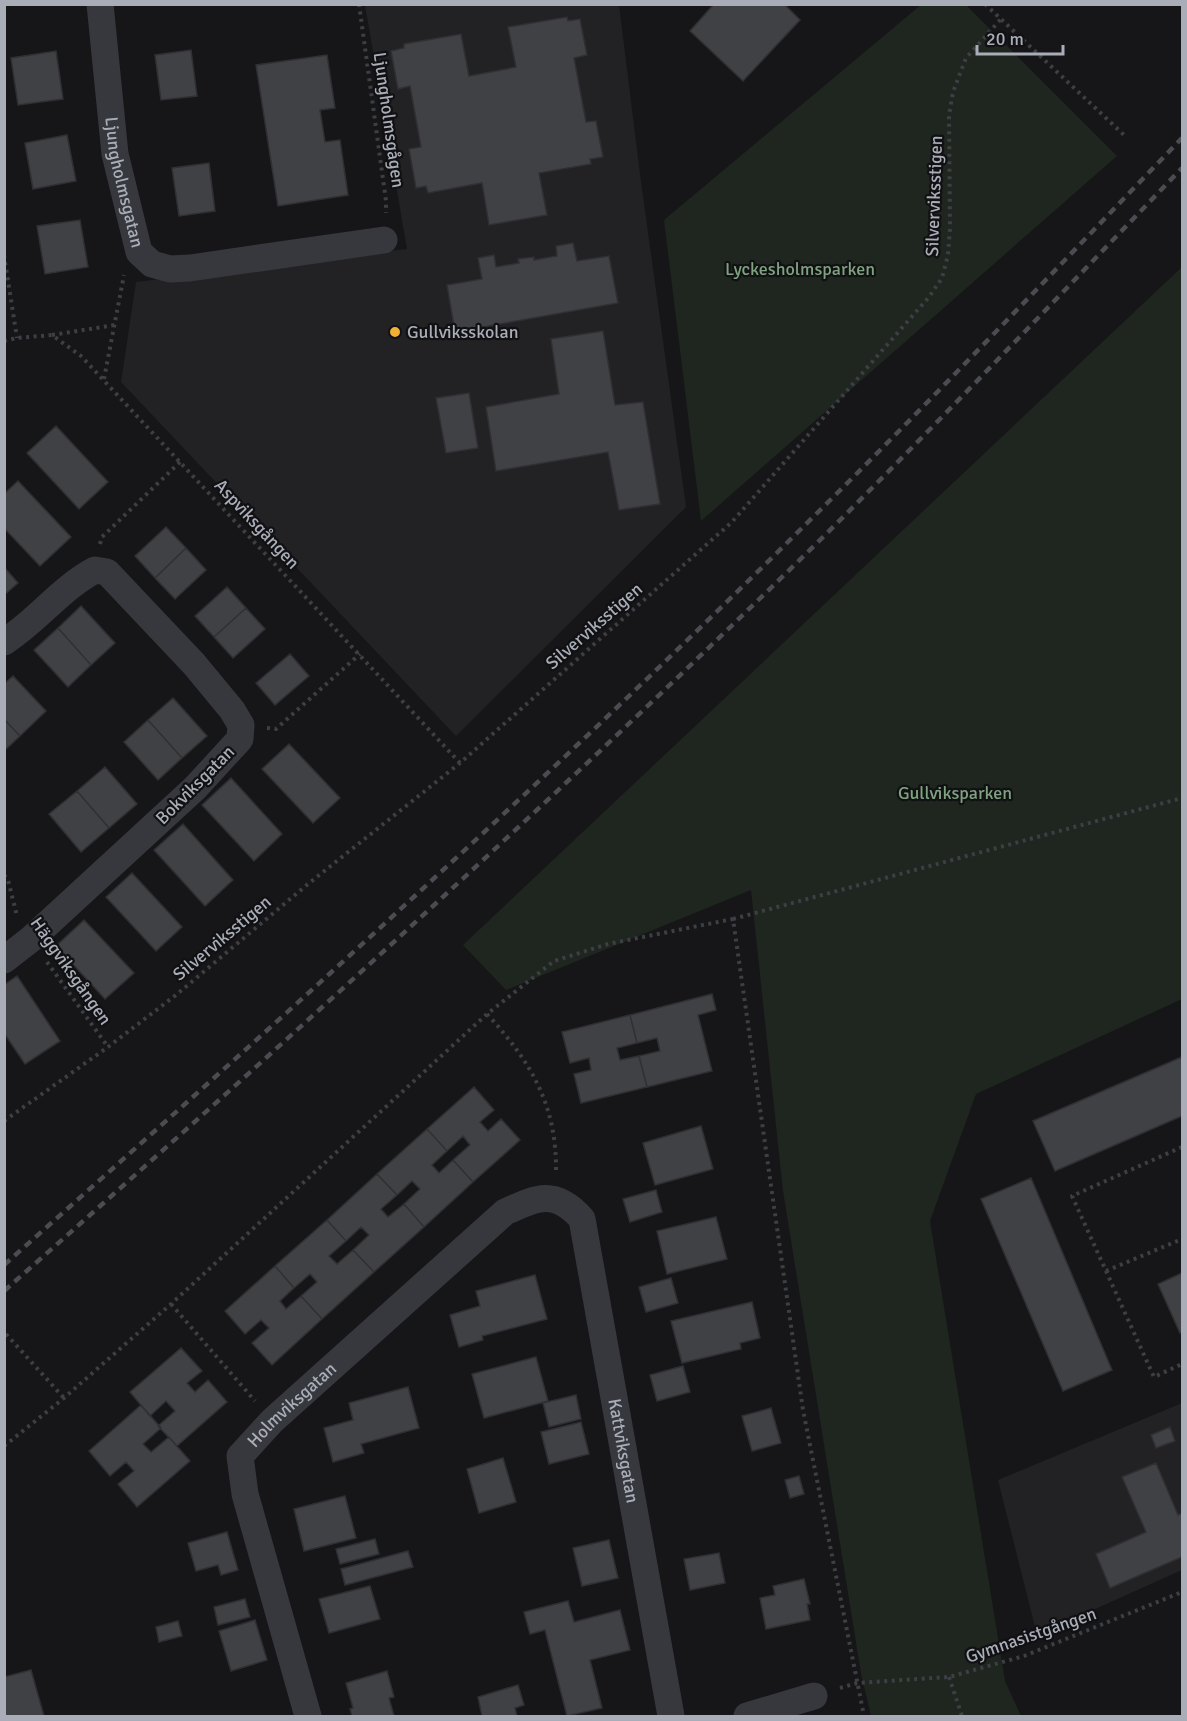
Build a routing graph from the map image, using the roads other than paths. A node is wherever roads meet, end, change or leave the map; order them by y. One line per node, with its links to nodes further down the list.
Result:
1 (100, 4): 2 (street, Ljungholmsgatan)
2 (384, 240)
3 (4, 642): 4 (street, Bokviksgatan)
4 (4, 960)
5 (555, 1199): 7 (street, Holmviksgatan); 8 (street, Kattviksgatan)
6 (814, 1696): 9 (street)
7 (308, 1716)
8 (671, 1716)
9 (747, 1716)

